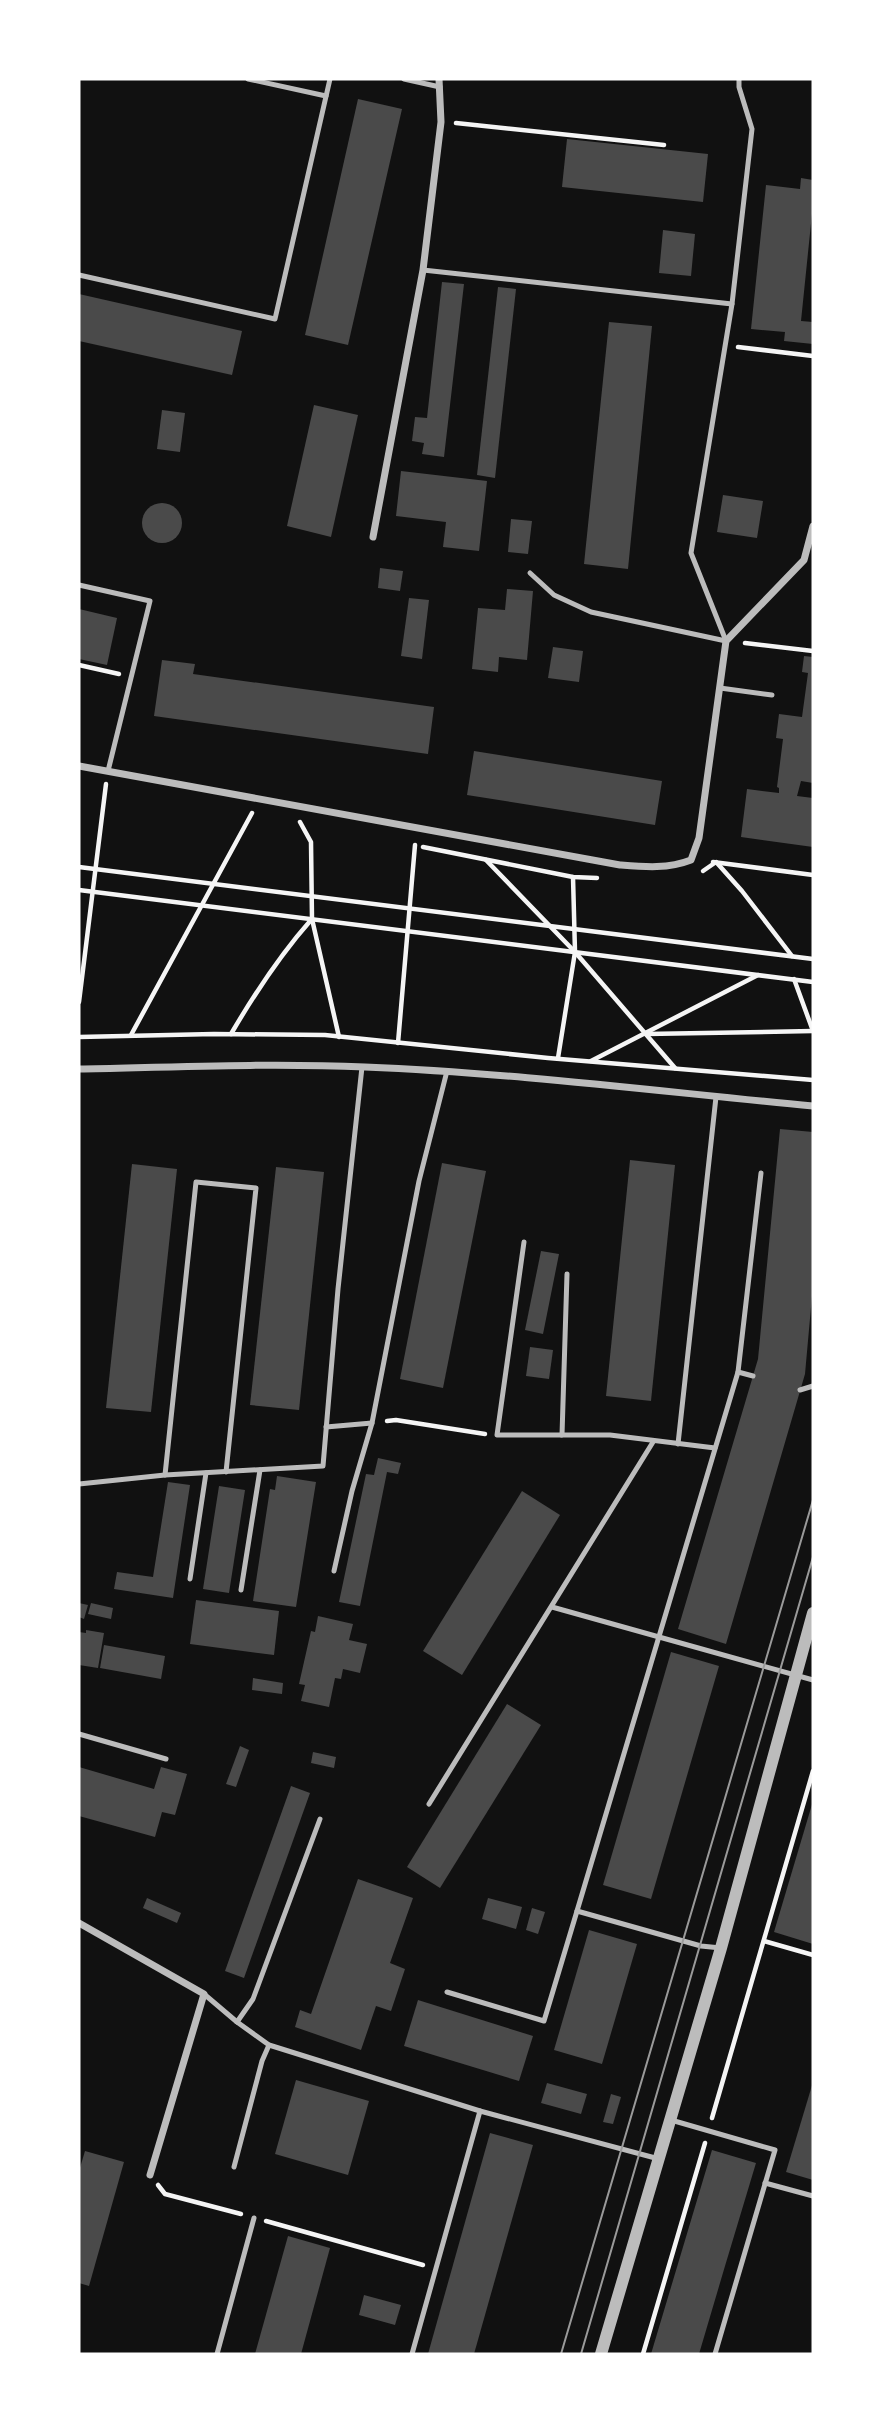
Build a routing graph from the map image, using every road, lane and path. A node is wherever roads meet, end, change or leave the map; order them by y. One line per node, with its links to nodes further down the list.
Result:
1 (248, 79): 6 (lane)
2 (330, 79): 6 (lane)
3 (404, 79): 5 (lane)
4 (739, 79): 11 (lane)
5 (439, 83): 7 (street)
6 (326, 96): 10 (lane)
7 (441, 122): 8 (path); 9 (street)
8 (664, 145)
9 (423, 270): 11 (lane); 15 (street)
10 (79, 275)
11 (732, 304): 12 (lane)
12 (725, 346): 13 (path); 18 (lane)
13 (813, 356)
14 (813, 526): 18 (street)
15 (373, 537)
16 (530, 573): 18 (lane)
17 (79, 585): 21 (lane)
18 (726, 641): 19 (path); 22 (street)
19 (813, 651)
20 (79, 665): 21 (path)
21 (132, 677): 25 (lane)
22 (720, 688): 23 (lane); 25 (street)
23 (772, 695)
24 (79, 766): 25 (street)
25 (107, 771): 31 (path)
26 (252, 813): 34 (path)
27 (300, 822): 37 (path)
28 (415, 845): 39 (path)
29 (486, 859): 41 (path)
30 (79, 867): 31 (path)
31 (96, 869): 34 (path); 36 (path)
32 (813, 875): 45 (path)
33 (573, 877): 42 (path)
34 (214, 884): 37 (path); 38 (path)
35 (79, 890): 36 (path)
36 (93, 892): 38 (path); 50 (path)
37 (310, 896): 39 (path); 40 (path)
38 (202, 905): 40 (path); 54 (path)
39 (409, 908): 41 (path); 43 (path)
40 (312, 919): 43 (path); 52 (path); 56 (path)
41 (551, 926): 42 (path); 44 (path)
42 (573, 929): 44 (path); 45 (path)
43 (407, 931): 44 (path); 57 (path)
44 (575, 952): 47 (path); 53 (path); 58 (path)
45 (792, 956): 46 (path)
46 (813, 959)
47 (759, 975): 48 (path); 53 (path)
48 (794, 979): 49 (path); 51 (path)
49 (813, 982)
50 (79, 1002)
51 (813, 1032): 53 (path)
52 (231, 1034): 55 (path); 56 (path)
53 (645, 1034): 59 (path); 61 (path)
54 (131, 1035)
55 (79, 1037)
56 (339, 1037): 57 (path)
57 (398, 1043): 58 (path)
58 (558, 1058): 59 (path)
59 (590, 1061): 61 (path)
60 (362, 1066): 62 (street); 63 (street); 75 (lane)
61 (675, 1068): 64 (path)
62 (79, 1069)
63 (447, 1071): 65 (street); 74 (lane)
64 (813, 1080)
65 (716, 1097): 66 (street); 79 (lane)
66 (813, 1107)
67 (761, 1173): 70 (lane)
68 (524, 1242): 76 (lane)
69 (567, 1274): 77 (lane)
70 (738, 1372): 71 (lane); 80 (lane)
71 (752, 1376)
72 (813, 1386): 73 (lane)
73 (800, 1390)
74 (372, 1423): 75 (lane); 76 (path); 86 (lane)
75 (326, 1427): 81 (lane)
76 (497, 1435): 77 (lane)
77 (562, 1435): 78 (lane)
78 (653, 1442): 79 (lane); 89 (lane)
79 (678, 1444): 80 (lane)
80 (715, 1448): 91 (lane)
81 (260, 1470): 82 (lane); 88 (lane)
82 (226, 1472): 83 (lane); 84 (lane)
83 (206, 1473): 84 (lane); 87 (lane)
84 (165, 1475): 85 (lane)
85 (79, 1484)
86 (334, 1571)
87 (190, 1579)
88 (242, 1590)
89 (552, 1607): 91 (lane); 97 (lane)
90 (813, 1613): 92 (street)
91 (658, 1638): 92 (lane); 99 (lane)
92 (797, 1676): 93 (lane); 102 (street)
93 (813, 1680)
94 (79, 1734): 95 (lane)
95 (166, 1759)
96 (813, 1771): 101 (path)
97 (429, 1804)
98 (320, 1819): 106 (lane)
99 (577, 1911): 102 (lane); 104 (lane)
100 (79, 1923): 105 (street)
101 (764, 1941): 103 (path); 110 (path)
102 (721, 1948): 109 (street)
103 (813, 1955)
104 (447, 1992)
105 (204, 1994): 106 (lane); 113 (street)
106 (237, 2022): 107 (lane)
107 (270, 2045): 108 (lane); 112 (lane)
108 (480, 2111): 111 (lane); 117 (lane)
109 (671, 2120): 110 (lane); 111 (street)
110 (708, 2131): 114 (lane); 121 (path)
111 (659, 2159): 120 (street)
112 (234, 2167)
113 (150, 2175): 116 (path)
114 (765, 2183): 115 (lane); 122 (lane)
115 (813, 2196)
116 (254, 2218): 117 (path); 118 (lane)
117 (437, 2268): 119 (lane)
118 (217, 2354)
119 (412, 2354)
120 (601, 2354)
121 (643, 2354)
122 (715, 2354)

